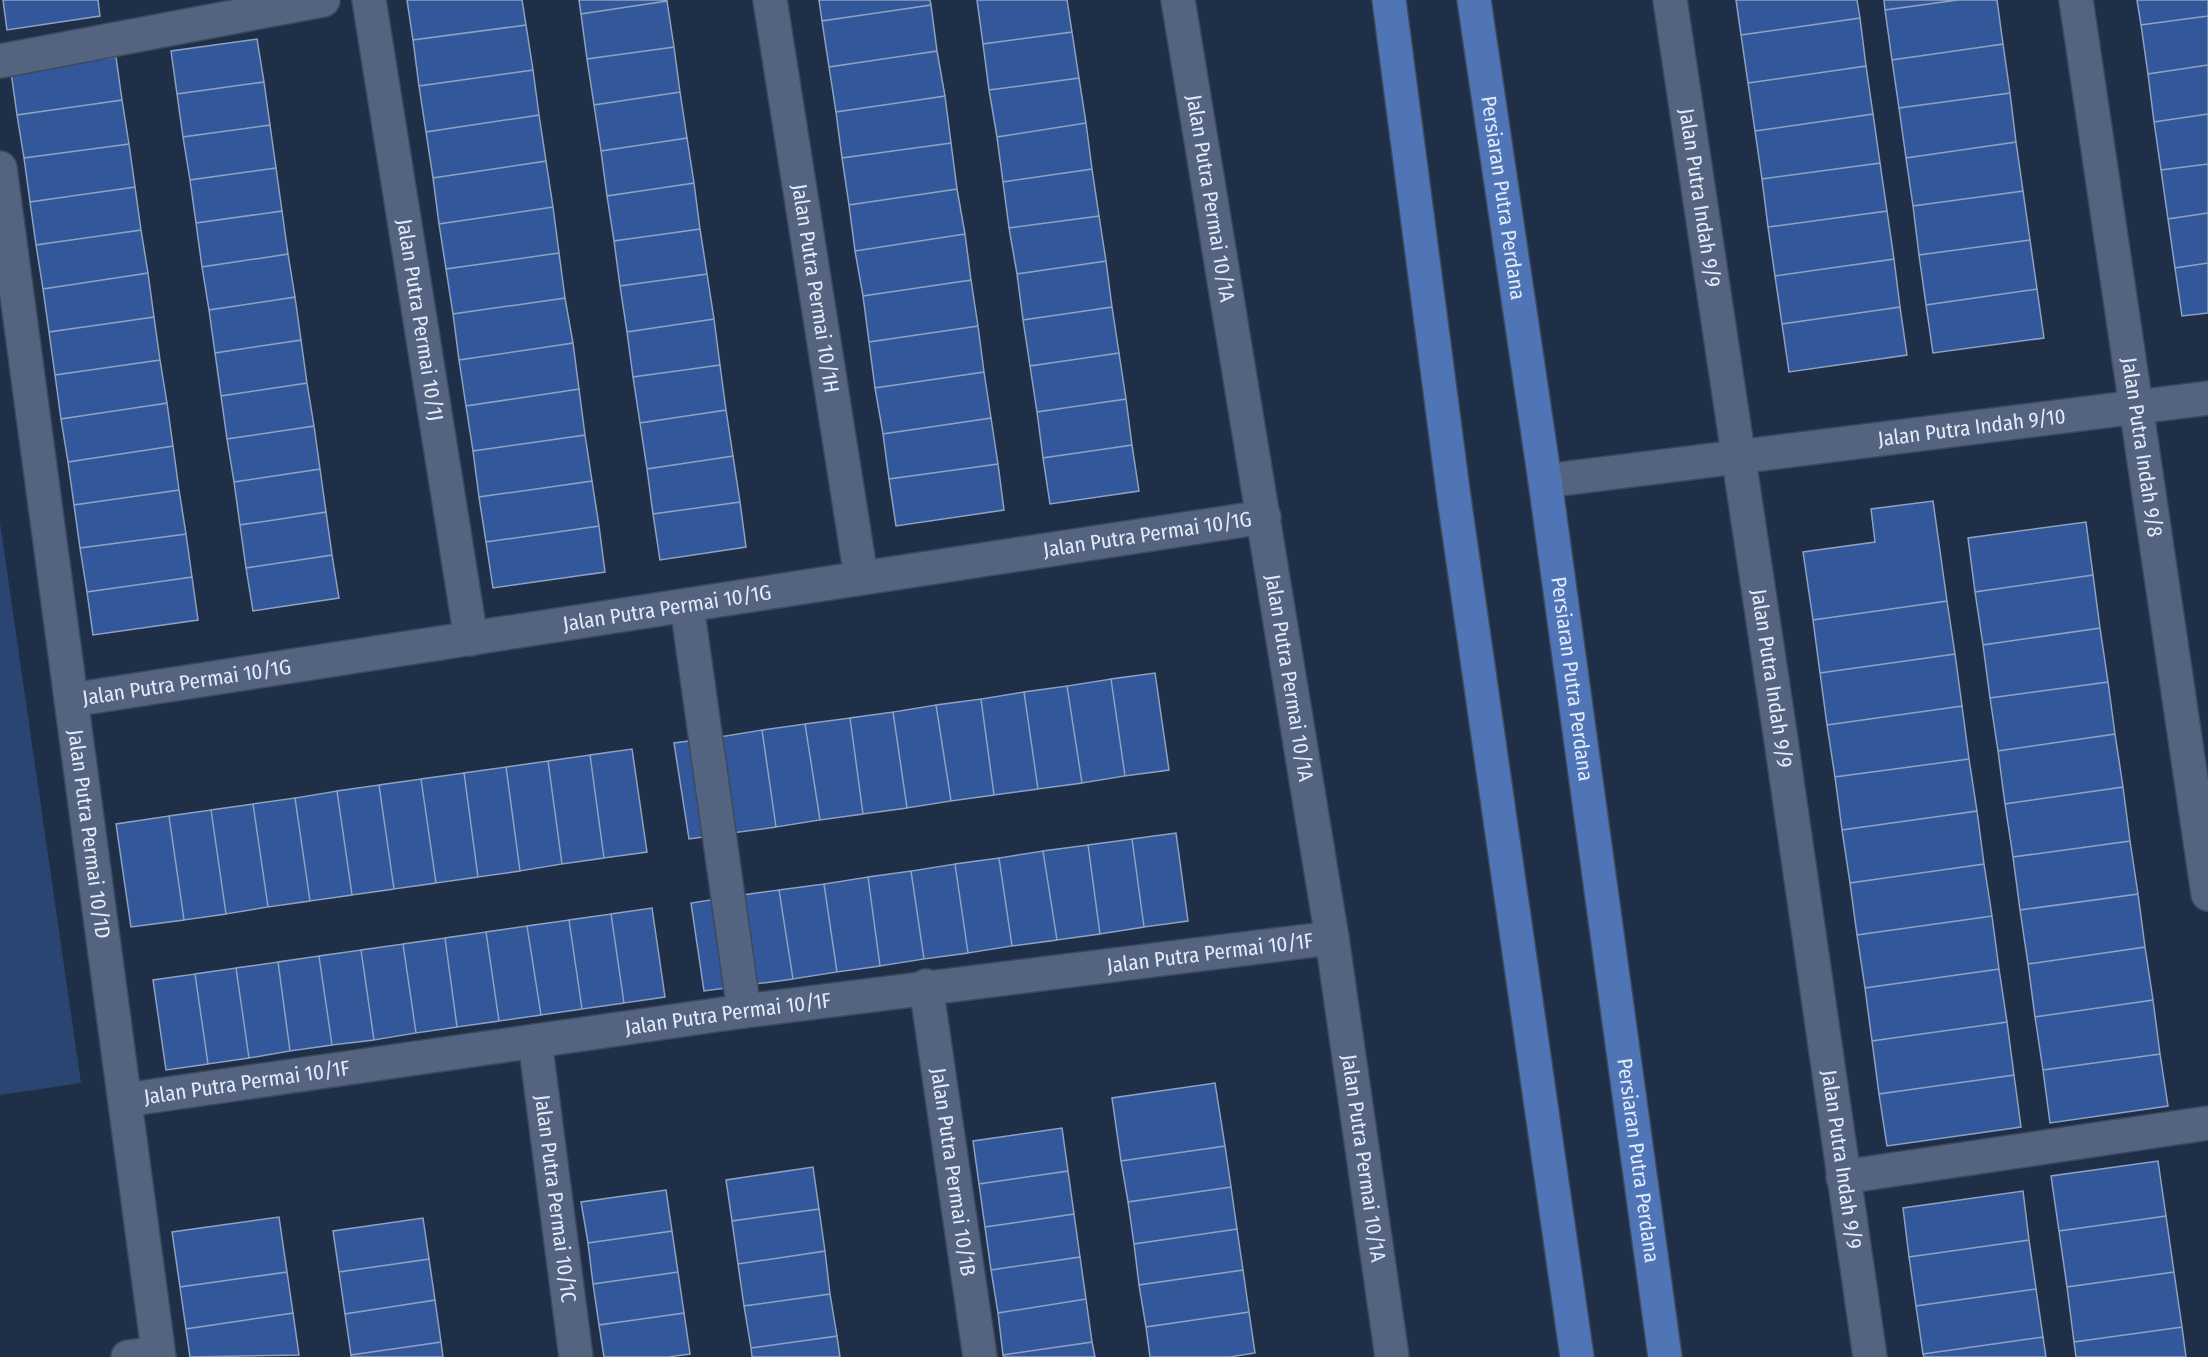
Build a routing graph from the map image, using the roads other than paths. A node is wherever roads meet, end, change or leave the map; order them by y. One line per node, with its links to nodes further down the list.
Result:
1 (323, 0): 9 (street)
2 (369, 0): 18 (street, Jalan Putra Permai 10/1J)
3 (770, 0): 16 (street, Jalan Putra Permai 10/1H)
4 (1178, 0): 15 (street, Jalan Putra Permai 10/1A)
5 (1389, 0): 32 (main road)
6 (1474, 0): 14 (main road, Persiaran Putra Perdana)
7 (1670, 0): 13 (street, Jalan Putra Indah 9/9)
8 (2076, 0): 12 (street, Jalan Putra Indah 9/8)
9 (0, 61)
10 (0, 168): 19 (street, Jalan Putra Permai 10/1D)
11 (2208, 398): 12 (street, Jalan Putra Indah 9/10)
12 (2135, 409): 13 (street, Jalan Putra Indah 9/10); 20 (street, Jalan Putra Indah 9/8)
13 (1738, 457): 14 (street, Jalan Putra Indah 9/10); 27 (street, Jalan Putra Indah 9/9)
14 (1545, 481): 33 (main road, Persiaran Putra Perdana)
15 (1264, 517): 16 (street, Jalan Putra Permai 10/1G); 21 (street, Jalan Putra Permai 10/1A)
16 (861, 577): 17 (street, Jalan Putra Permai 10/1G)
17 (687, 606): 18 (street, Jalan Putra Permai 10/1G); 23 (street)
18 (471, 639): 19 (street, Jalan Putra Permai 10/1G)
19 (71, 700): 25 (street, Jalan Putra Permai 10/1D)
20 (2208, 894)
21 (1332, 938): 22 (street, Jalan Putra Permai 10/1F); 31 (street, Jalan Putra Permai 10/1A)
22 (926, 986): 23 (street, Jalan Putra Permai 10/1F); 30 (street, Jalan Putra Permai 10/1B)
23 (744, 1011): 24 (street, Jalan Putra Permai 10/1F)
24 (536, 1041): 25 (street, Jalan Putra Permai 10/1F); 29 (street, Jalan Putra Permai 10/1C)
25 (125, 1100): 28 (street, Jalan Putra Permai 10/1D)
26 (2208, 1123): 27 (street)
27 (1842, 1177): 34 (street, Jalan Putra Indah 9/9)
28 (148, 1356)
29 (576, 1357)
30 (980, 1357)
31 (1392, 1357)
32 (1577, 1357)
33 (1665, 1357)
34 (1870, 1357)

